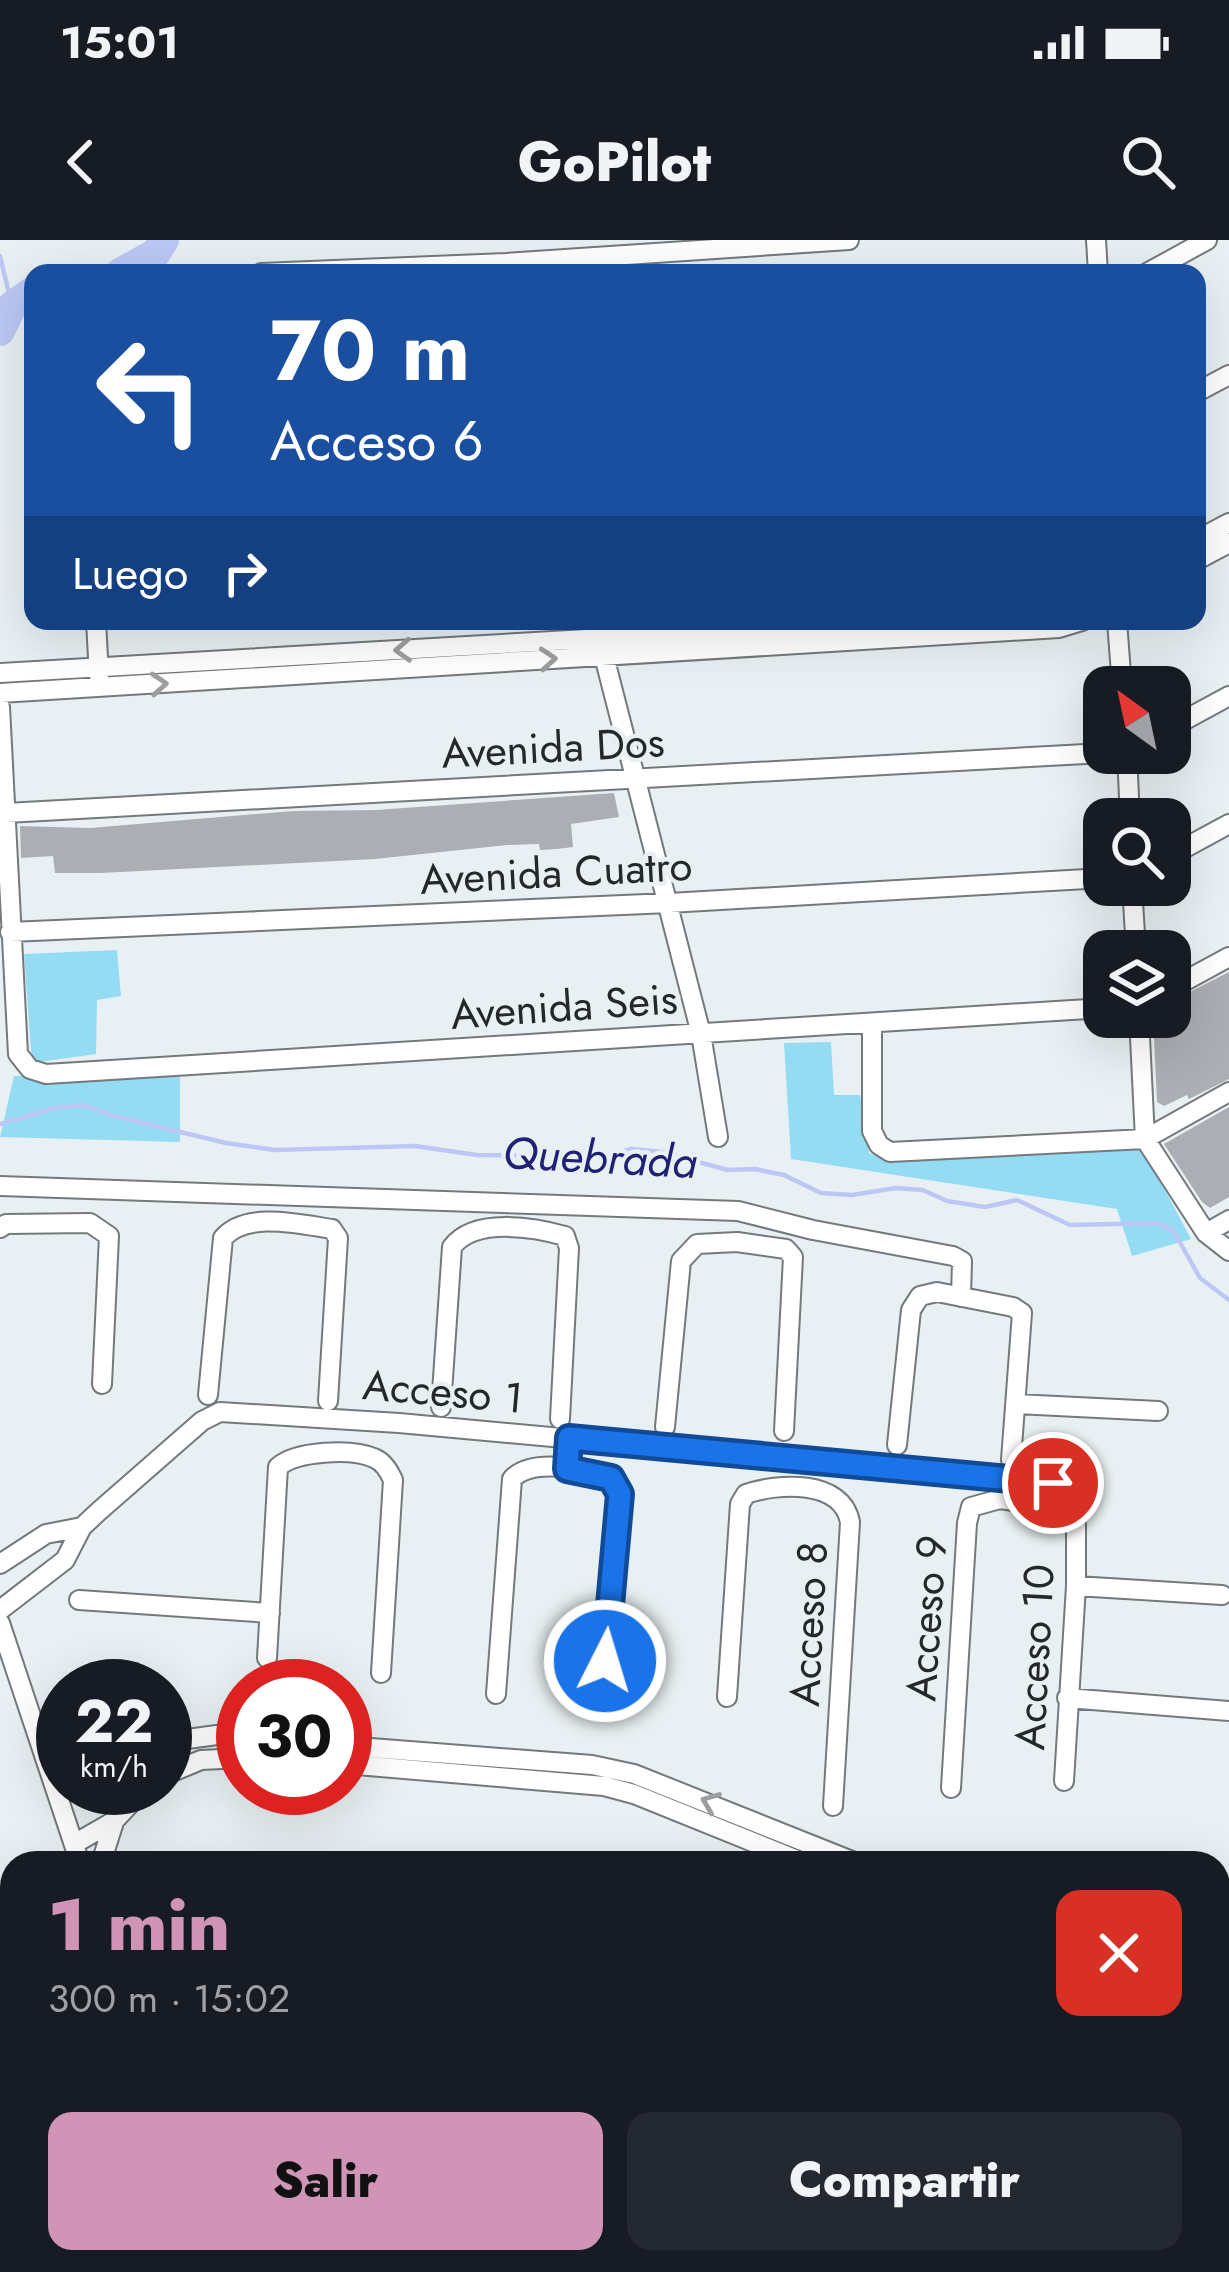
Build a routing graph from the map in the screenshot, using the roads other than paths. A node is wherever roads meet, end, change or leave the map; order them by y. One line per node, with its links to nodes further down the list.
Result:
1 (849, 240): 3 (street)
2 (1207, 240): 4 (street)
3 (556, 264)
4 (1163, 264)
5 (96, 630): 12 (street)
6 (739, 630): 9 (street)
7 (967, 630): 9 (street)
8 (1118, 630): 10 (street)
9 (599, 638): 12 (street); 18 (street)
10 (1120, 666)
11 (0, 674): 12 (street)
12 (99, 677): 13 (street)
13 (0, 693)
14 (1229, 696): 16 (street)
15 (0, 707): 19 (street)
16 (1191, 717)
17 (1083, 754): 18 (street, Avenida Dos)
18 (637, 778): 19 (street, Avenida Dos); 23 (street)
19 (6, 814): 24 (street)
20 (1229, 824): 21 (street)
21 (1191, 845)
22 (1083, 879): 23 (street, Avenida Cuatro)
23 (669, 903): 24 (street, Avenida Cuatro); 29 (street)
24 (10, 932): 29 (street, Avenida Seis)
25 (1229, 957): 26 (street)
26 (1191, 978)
27 (1083, 1009): 28 (street, Avenida Seis)
28 (872, 1024): 29 (street, Avenida Seis); 33 (street)
29 (701, 1034): 32 (street)
30 (1140, 1038): 33 (street)
31 (1229, 1092): 33 (street)
32 (718, 1138)
33 (1145, 1139): 44 (street)
34 (0, 1186): 35 (street)
35 (61, 1187): 36 (street); 41 (street)
36 (289, 1197): 37 (street); 40 (street)
37 (511, 1202): 38 (street); 43 (street)
38 (738, 1211): 45 (street); 47 (street)
39 (1229, 1220): 44 (street)
40 (288, 1222): 49 (street); 52 (street)
41 (57, 1224): 42 (street); 48 (street)
42 (0, 1228)
43 (509, 1228): 51 (street); 54 (street)
44 (1206, 1233): 46 (street)
45 (736, 1242): 55 (street); 56 (street)
46 (1229, 1251)
47 (961, 1298): 50 (street); 58 (street)
48 (102, 1384)
49 (208, 1395)
50 (1016, 1404): 53 (street); 61 (street)
51 (441, 1407)
52 (331, 1409): 57 (street, Acceso 1); 59 (street); 67 (street, Acceso 1)
53 (1158, 1411)
54 (560, 1419)
55 (665, 1427)
56 (784, 1431)
57 (569, 1438): 60 (street, Acceso 1); 62 (street)
58 (897, 1445)
59 (331, 1455): 73 (street); 76 (street)
60 (794, 1459): 63 (street, Acceso 1); 65 (street)
61 (1011, 1460)
62 (567, 1469): 77 (street); 80 (street)
63 (1025, 1480): 64 (street, Acceso 1); 66 (street)
64 (1053, 1483)
65 (791, 1488): 78 (street); 87 (street, Acceso 8)
66 (1024, 1501): 69 (street, Acceso 10); 86 (street, Acceso 9)
67 (82, 1526): 68 (street, Acceso 1); 72 (street, Acceso 1)
68 (0, 1564)
69 (1076, 1586): 70 (street); 79 (street, Acceso 10)
70 (1222, 1595)
71 (79, 1600): 73 (street)
72 (0, 1610)
73 (270, 1613): 75 (street)
74 (0, 1623): 82 (street)
75 (267, 1658)
76 (381, 1673)
77 (496, 1694)
78 (727, 1697)
79 (1067, 1698): 81 (street); 85 (street, Acceso 10)
80 (601, 1703)
81 (1229, 1711)
82 (36, 1730)
83 (372, 1748): 91 (street, one-way to 83)
84 (372, 1766): 91 (street)
85 (1064, 1781)
86 (951, 1788)
87 (833, 1806)
88 (70, 1815): 92 (street)
89 (120, 1815): 90 (street)
90 (114, 1821): 93 (street); 94 (street)
91 (756, 1843): 95 (street)
92 (77, 1851)
93 (79, 1851)
94 (105, 1851)
95 (796, 1851)

